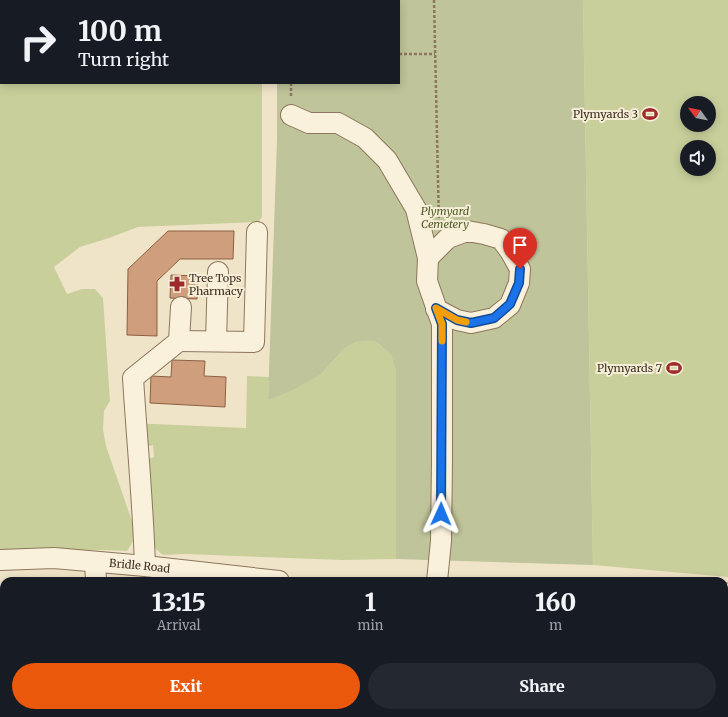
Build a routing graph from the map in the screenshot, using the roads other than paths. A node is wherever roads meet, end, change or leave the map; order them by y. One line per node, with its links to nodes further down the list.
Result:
1 (291, 115): 3 (street)
2 (257, 232): 8 (street)
3 (434, 252): 6 (street); 6 (street)
4 (218, 272): 8 (street)
5 (181, 307): 7 (street)
6 (436, 308): 13 (street)
7 (179, 341): 8 (street); 10 (street)
8 (216, 341)
9 (0, 560): 11 (street, Bridle Road)
10 (145, 566): 11 (street, Bridle Road); 12 (street, Bridle Road)
11 (96, 572)
12 (213, 577)
13 (437, 577)

